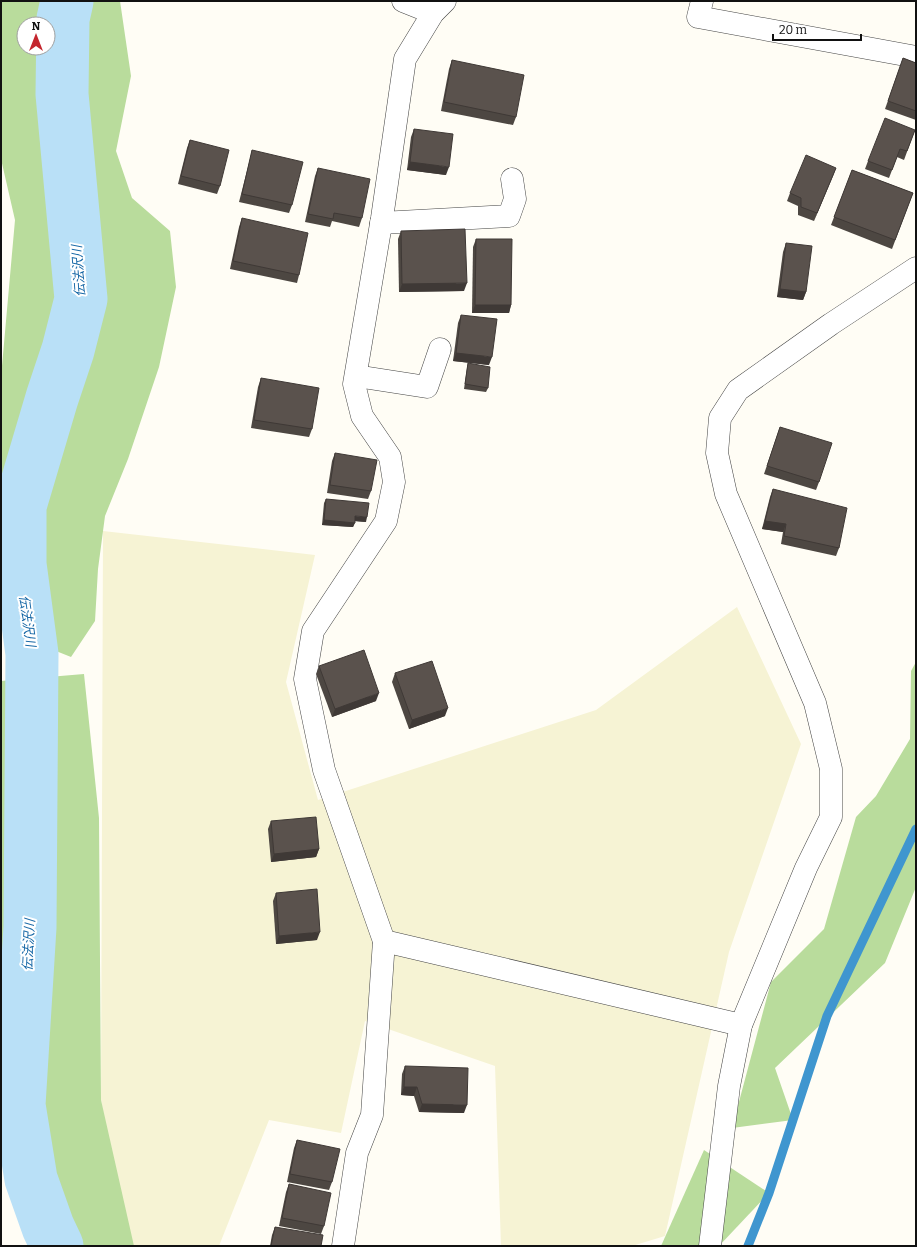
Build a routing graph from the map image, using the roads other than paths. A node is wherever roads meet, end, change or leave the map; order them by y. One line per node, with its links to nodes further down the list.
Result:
1 (403, 1): 3 (street)
2 (702, 1): 4 (street)
3 (439, 7): 6 (street)
4 (916, 57)
5 (512, 179): 6 (street)
6 (381, 223): 9 (street)
7 (916, 268): 11 (street)
8 (440, 349): 9 (street)
9 (356, 376): 10 (street)
10 (384, 941): 11 (street); 12 (street)
11 (741, 1025): 13 (street)
12 (344, 1246)
13 (710, 1246)

